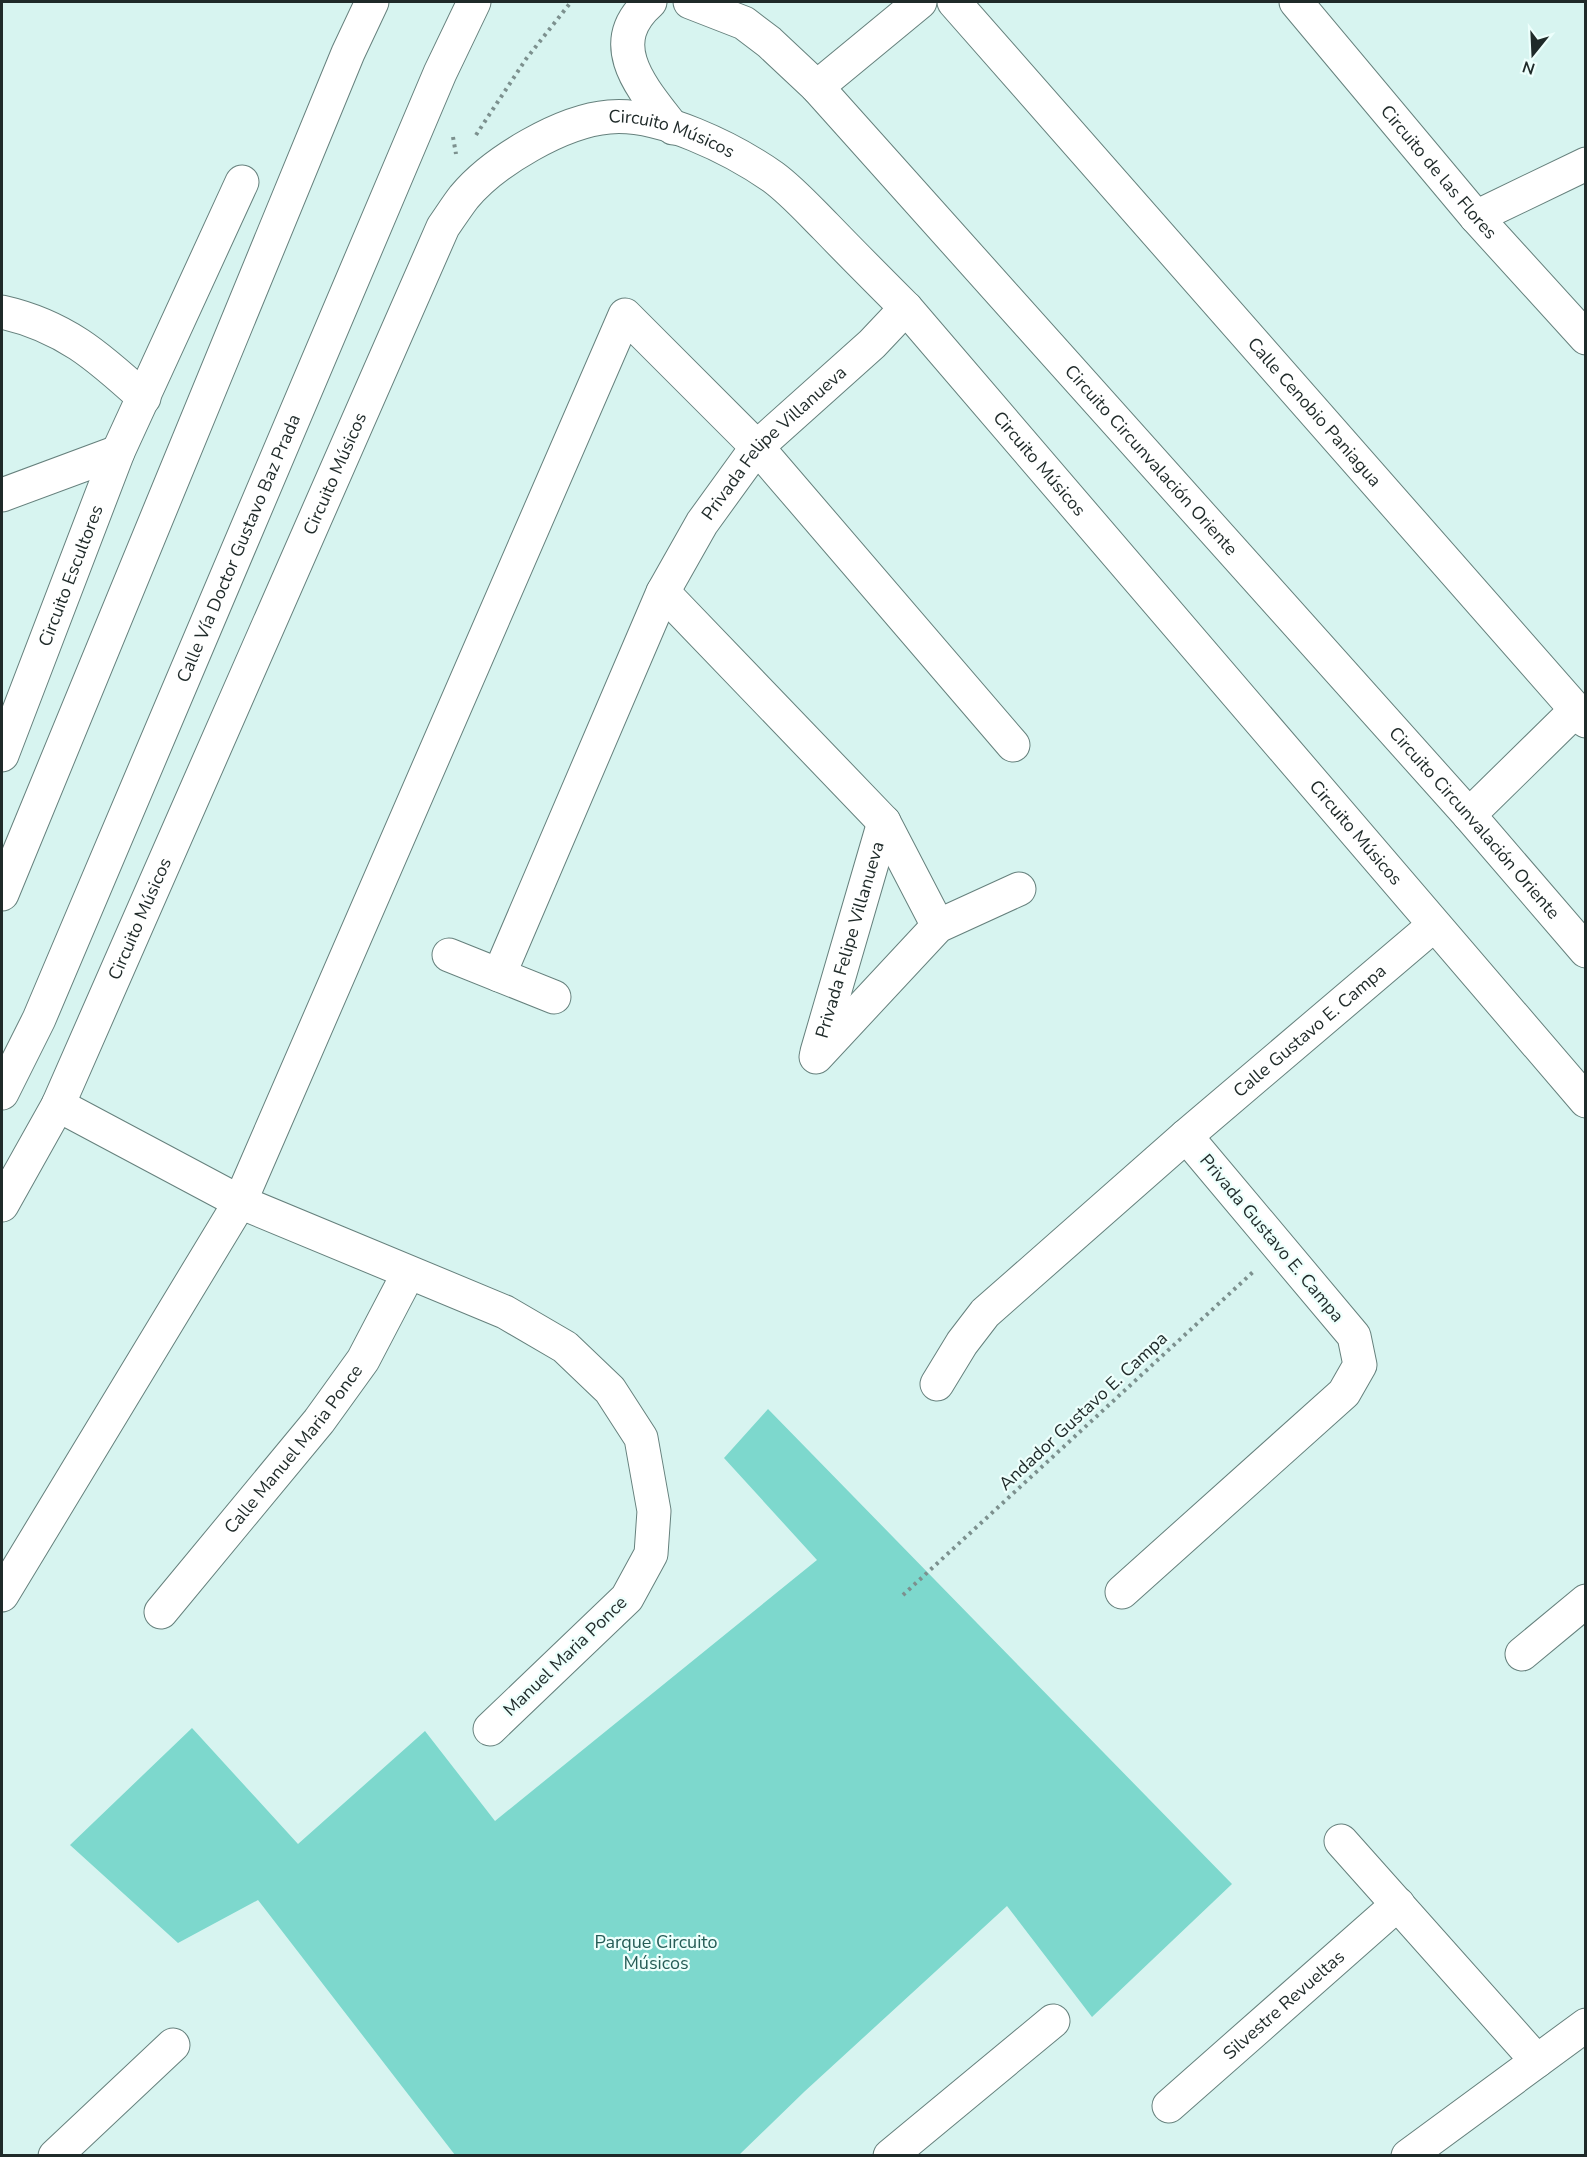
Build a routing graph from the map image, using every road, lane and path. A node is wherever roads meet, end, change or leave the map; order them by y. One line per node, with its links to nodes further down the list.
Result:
1 (372, 2): 27 (street)
2 (474, 2): 34 (street, Calle Vía Doctor Gustavo Baz Prada)
3 (650, 2): 9 (street)
4 (690, 2): 8 (street, Circuito Circunvalación Oriente)
5 (920, 2): 8 (street)
6 (954, 2): 21 (street, Calle Cenobio Paniagua)
7 (1296, 2): 12 (street, Circuito de las Flores)
8 (817, 87): 24 (street, Circuito Circunvalación Oriente)
9 (673, 128): 13 (street, Circuito Músicos); 36 (street, Circuito Músicos)
10 (1586, 164): 12 (street)
11 (242, 182): 16 (street, Circuito Escultores)
12 (1476, 217): 15 (street, Circuito de las Flores)
13 (906, 308): 17 (street, Privada Felipe Villanueva); 29 (street, Circuito Músicos)
14 (2, 312): 16 (street)
15 (1586, 338)
16 (144, 398): 18 (street, Circuito Escultores)
17 (757, 447): 20 (street, Privada Felipe Villanueva); 22 (street); 38 (street)
18 (118, 452): 19 (street); 23 (street, Circuito Escultores)
19 (2, 495)
20 (663, 592): 25 (street, Privada Felipe Villanueva); 32 (street, Privada Felipe Villanueva)
21 (1580, 716): 24 (street, Calle Cenobio Paniagua)
22 (1013, 745)
23 (2, 755)
24 (1469, 815): 30 (street, Circuito Circunvalación Oriente)
25 (884, 822): 28 (street, Privada Felipe Villanueva); 28 (street, Privada Felipe Villanueva)
26 (1019, 889): 28 (street, Privada Felipe Villanueva)
27 (2, 894)
28 (938, 926)
29 (1433, 926): 35 (street, Circuito Músicos); 37 (street, Calle Gustavo E. Campa)
30 (1586, 951)
31 (449, 955): 32 (street)
32 (499, 975): 33 (street)
33 (554, 997)
34 (2, 1093)
35 (1586, 1101)
36 (57, 1105): 38 (street); 39 (street, Circuito Músicos)
37 (1186, 1136): 40 (street, Privada Gustavo E. Campa); 42 (street)
38 (240, 1202): 41 (street); 44 (street)
39 (2, 1205)
40 (1280, 1247): 43 (street, Privada Gustavo E. Campa); 45 (path, Andador Gustavo E. Campa)
41 (408, 1274): 46 (street, Calle Manuel Maria Ponce); 49 (street, Manuel Maria Ponce)
42 (937, 1384)
43 (1122, 1592)
44 (2, 1595)
45 (903, 1595)
46 (161, 1612)
47 (1581, 1615): 48 (street)
48 (1522, 1654)
49 (490, 1729)
50 (1341, 1841): 51 (street)
51 (1398, 1904): 55 (street); 56 (street, Silvestre Revueltas)
52 (1053, 2021): 58 (street)
53 (1586, 2025): 55 (street)
54 (173, 2045): 57 (street)
55 (1537, 2061): 59 (street)
56 (1169, 2106)
57 (55, 2156)
58 (890, 2156)
59 (1408, 2156)

